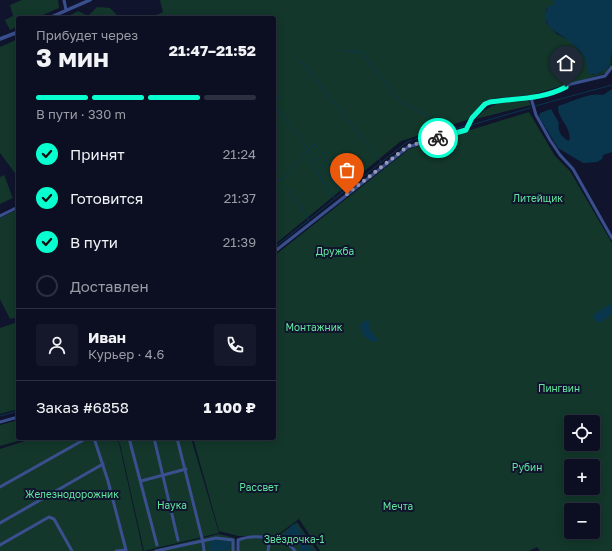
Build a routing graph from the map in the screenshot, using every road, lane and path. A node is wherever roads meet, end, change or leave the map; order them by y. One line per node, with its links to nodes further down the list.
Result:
1 (64, 0): 3 (street)
2 (90, 0): 3 (street)
3 (66, 10): 4 (street)
4 (53, 16)
5 (16, 33): 6 (street)
6 (0, 40)
7 (612, 67): 8 (street)
8 (531, 98): 11 (street); 12 (street)
9 (16, 208): 10 (street)
10 (0, 216)
11 (612, 238)
12 (276, 250)
13 (16, 418): 14 (street)
14 (0, 422)
15 (83, 440): 24 (street)
16 (95, 440): 20 (street)
17 (130, 440): 23 (street)
18 (155, 440): 22 (street)
19 (178, 440): 21 (street)
20 (103, 464): 25 (street); 33 (street)
21 (186, 469): 22 (street); 28 (street)
22 (164, 475): 23 (street); 27 (street)
23 (141, 481): 30 (street)
24 (0, 487)
25 (0, 522)
26 (270, 538): 37 (street); 38 (street); 39 (street)
27 (178, 540)
28 (203, 542): 31 (street); 35 (street); 36 (street)
29 (0, 545): 32 (street)
30 (157, 545)
31 (174, 549): 34 (street)
32 (72, 551)
33 (116, 551)
34 (156, 551)
35 (204, 551)
36 (233, 551)
37 (238, 551)
38 (268, 551)
39 (295, 551)

